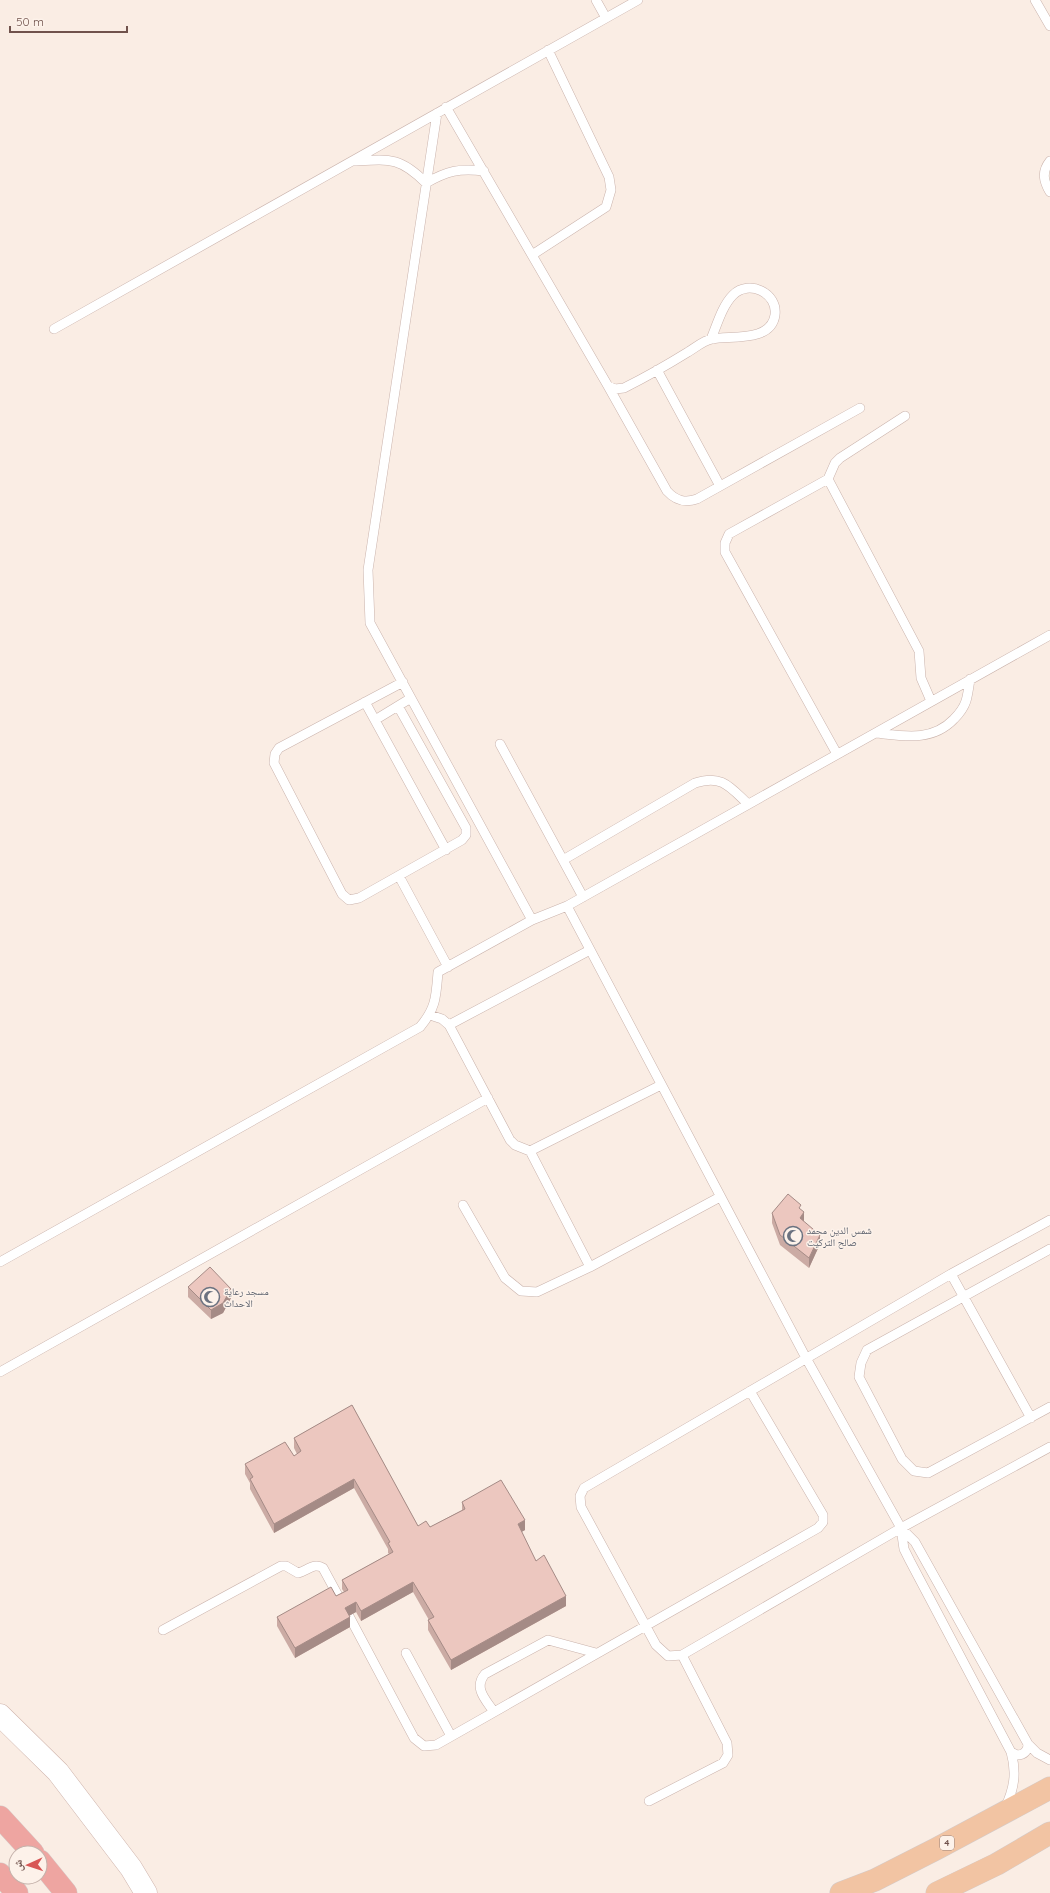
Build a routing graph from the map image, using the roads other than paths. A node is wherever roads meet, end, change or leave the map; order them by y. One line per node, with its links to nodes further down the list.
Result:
1 (596, 0): 4 (lane)
2 (638, 0): 4 (lane)
3 (1035, 0): 5 (lane)
4 (606, 18): 6 (lane)
5 (1050, 26)
6 (548, 50): 7 (lane); 14 (lane)
7 (446, 107): 8 (lane); 11 (lane)
8 (437, 113): 9 (lane); 12 (lane)
9 (351, 161): 12 (lane); 15 (lane)
10 (1050, 161): 13 (lane)
11 (484, 171): 12 (lane); 14 (lane)
12 (426, 183): 25 (lane)
13 (1050, 192)
14 (532, 256): 18 (lane)
15 (54, 329)
16 (711, 339): 16 (lane); 17 (lane)
17 (657, 370): 18 (lane); 22 (lane)
18 (608, 386): 22 (lane)
19 (860, 408): 22 (lane)
20 (905, 416): 21 (lane)
21 (828, 480): 27 (lane); 33 (lane)
22 (720, 486)
23 (1050, 634): 24 (lane)
24 (970, 679): 27 (lane); 31 (lane)
25 (403, 682): 26 (lane); 28 (lane)
26 (412, 698): 29 (lane); 40 (lane)
27 (931, 701): 31 (lane)
28 (365, 702): 30 (lane); 37 (lane)
29 (398, 706): 30 (lane); 35 (lane)
30 (375, 720): 35 (lane)
31 (876, 732): 33 (lane)
32 (500, 744): 36 (lane)
33 (837, 754): 34 (lane)
34 (748, 804): 36 (lane); 38 (lane)
35 (446, 850): 37 (lane)
36 (563, 860): 38 (lane)
37 (399, 876): 42 (lane)
38 (583, 897): 39 (lane)
39 (567, 906): 40 (lane); 41 (lane)
40 (532, 920): 42 (lane)
41 (590, 950): 44 (lane); 45 (lane)
42 (448, 967): 43 (lane)
43 (430, 1015): 44 (lane); 52 (lane)
44 (449, 1025): 46 (lane)
45 (661, 1085): 47 (lane); 48 (lane)
46 (488, 1098): 47 (lane); 57 (lane)
47 (530, 1151): 53 (lane)
48 (720, 1197): 53 (lane); 56 (lane)
49 (463, 1204): 53 (lane)
50 (1050, 1220): 54 (lane)
51 (1050, 1249): 55 (lane)
52 (0, 1262)
53 (590, 1267)
54 (951, 1274): 55 (lane); 56 (lane)
55 (963, 1297): 60 (lane); 60 (lane)
56 (806, 1358): 58 (lane); 62 (lane)
57 (0, 1372)
58 (750, 1391): 65 (lane); 65 (lane)
59 (1050, 1407): 60 (lane)
60 (1031, 1418)
61 (1050, 1447): 62 (lane)
62 (901, 1528): 69 (lane); 70 (lane); 71 (lane)
63 (342, 1603): 66 (lane)
64 (349, 1616): 74 (lane)
65 (646, 1625): 68 (lane); 69 (lane)
66 (163, 1630)
67 (406, 1653): 74 (lane)
68 (596, 1653): 72 (lane); 72 (lane)
69 (682, 1655): 79 (lane)
70 (980, 1660): 71 (lane); 75 (lane)
71 (966, 1668): 76 (lane)
72 (494, 1712): 74 (lane)
73 (0, 1715): 88 (main road)
74 (451, 1736)
75 (1028, 1744): 76 (lane); 77 (lane)
76 (1011, 1752): 80 (lane)
77 (1050, 1760)
78 (1050, 1788): 80 (main road, 4)
79 (649, 1801)
80 (1002, 1814): 89 (main road, 4)
81 (0, 1817): 83 (highway)
82 (1050, 1833): 90 (main road)
83 (26, 1845)
84 (48, 1871): 87 (highway)
85 (0, 1874): 86 (highway)
86 (17, 1893)
87 (66, 1893)
88 (146, 1893)
89 (841, 1893)
90 (937, 1893)

